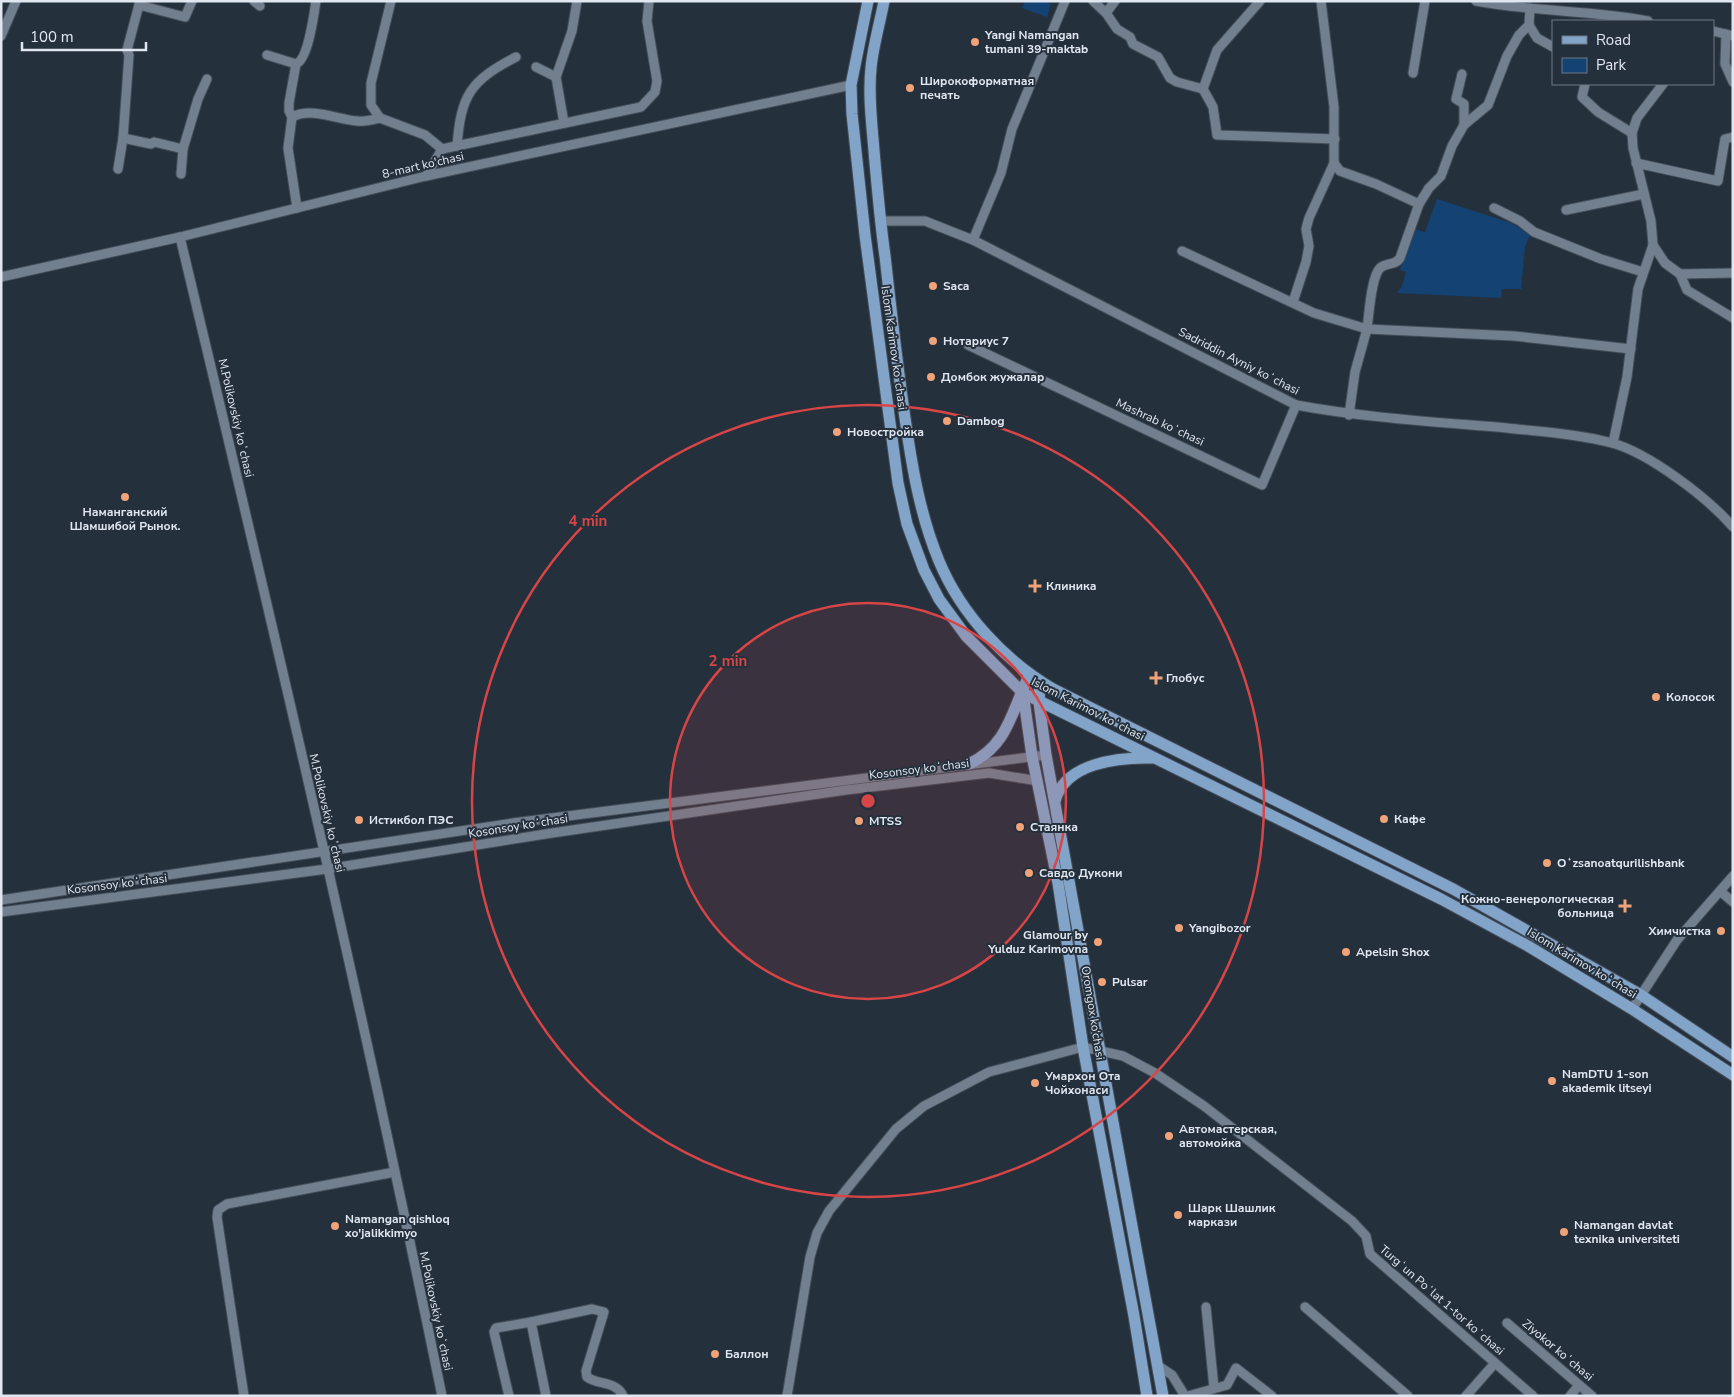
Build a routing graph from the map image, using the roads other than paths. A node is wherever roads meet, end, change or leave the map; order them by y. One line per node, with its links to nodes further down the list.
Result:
1 (16, 1): 23 (street)
2 (192, 1): 16 (street)
3 (316, 1): 27 (street)
4 (391, 1): 39 (street)
5 (577, 1): 31 (street)
6 (649, 1): 40 (street)
7 (868, 1): 34 (main road, Islom Karimov koʻchasi)
8 (884, 1): 59 (main road, Islom Karimov koʻchasi)
9 (1065, 1): 61 (street)
10 (1093, 1): 18 (street)
11 (1115, 1): 18 (street)
12 (1260, 1): 37 (street)
13 (1321, 1): 45 (street)
14 (1425, 1): 29 (street)
15 (1476, 1): 17 (street)
16 (139, 3): 43 (street)
17 (1530, 8): 19 (street); 20 (street)
18 (1106, 13): 37 (street)
19 (1641, 20)
20 (1528, 26): 24 (street); 41 (street)
21 (1714, 31): 22 (street)
22 (1729, 35): 33 (street)
23 (1, 36)
24 (1552, 46)
25 (267, 55): 27 (street)
26 (516, 57): 46 (street)
27 (296, 64): 38 (street)
28 (536, 67): 31 (street)
29 (1413, 73)
30 (1462, 74): 41 (street)
31 (556, 77): 40 (street)
32 (207, 79): 47 (street)
33 (1733, 82)
34 (852, 85): 53 (street, 8-mart ko'chasi); 78 (main road, Islom Karimov koʻchasi)
35 (1585, 85): 42 (street)
36 (1663, 85): 42 (street)
37 (1203, 89): 45 (street)
38 (292, 117): 39 (street); 56 (street)
39 (380, 118): 48 (street)
40 (564, 123): 46 (street)
41 (1464, 125): 55 (street)
42 (1632, 133): 50 (street)
43 (123, 138): 47 (street); 51 (street)
44 (1729, 138): 50 (street)
45 (1335, 139): 49 (street)
46 (457, 146): 48 (street)
47 (183, 149): 52 (street)
48 (442, 150): 53 (street)
49 (1334, 163): 55 (street); 68 (street)
50 (1636, 163): 54 (street)
51 (118, 169)
52 (181, 174)
53 (426, 176): 56 (street, 8-mart ko'chasi)
54 (1644, 194): 58 (street); 62 (street)
55 (1419, 204): 70 (street)
56 (297, 208): 60 (street, 8-mart ko'chasi)
57 (1494, 208): 64 (street)
58 (1566, 210)
59 (880, 221): 61 (street, Sadriddin Ayniy koʻchasi); 77 (main road, Islom Karimov koʻchasi)
60 (180, 237): 67 (street, 8-mart ko'chasi); 86 (street, M.Polikovskiy koʻchasi)
61 (973, 240): 73 (street, Sadriddin Ayniy koʻchasi)
62 (1653, 245): 64 (street); 66 (street)
63 (1182, 251): 68 (street)
64 (1643, 272): 72 (street)
65 (1733, 273): 66 (street)
66 (1680, 274): 69 (street)
67 (1, 277)
68 (1293, 302): 70 (street)
69 (1733, 318)
70 (1367, 329): 72 (street); 74 (street)
71 (968, 345): 73 (street, Mashrab koʻchasi)
72 (1631, 350): 75 (street)
73 (1296, 405): 74 (street, Sadriddin Ayniy koʻchasi)
74 (1349, 415): 75 (street, Sadriddin Ayniy koʻchasi)
75 (1612, 443): 76 (street, Sadriddin Ayniy koʻchasi)
76 (1733, 527)
77 (1035, 678): 78 (main road); 79 (main road, Oromgox ko‘chasi); 93 (main road, Islom Karimov koʻchasi)
78 (1023, 693): 79 (main road, Islom Karimov koʻchasi); 81 (main road, Oromgox ko‘chasi); 83 (main road)
79 (1039, 702): 80 (main road, Oromgox ko‘chasi); 82 (main road, Islom Karimov koʻchasi)
80 (1046, 755): 81 (street, Kosonsoy koʻchasi); 85 (main road, Oromgox ko‘chasi)
81 (1032, 756): 83 (street, Kosonsoy koʻchasi); 84 (main road, Oromgox ko‘chasi)
82 (1156, 758): 85 (main road); 94 (main road, Islom Karimov koʻchasi)
83 (969, 764): 86 (street, Kosonsoy koʻchasi)
84 (1038, 781): 87 (street, Kosonsoy koʻchasi); 95 (main road, Oromgox ko‘chasi)
85 (1055, 803): 96 (main road, Oromgox ko‘chasi)
86 (324, 853): 87 (street, M.Polikovskiy koʻchasi); 90 (street, Kosonsoy koʻchasi)
87 (327, 869): 92 (street, Kosonsoy koʻchasi); 99 (street, M.Polikovskiy koʻchasi)
88 (1733, 876): 89 (street)
89 (1720, 891): 91 (street); 93 (street)
90 (1, 900)
91 (1733, 902)
92 (1, 912)
93 (1641, 995): 94 (street); 97 (main road, Islom Karimov koʻchasi)
94 (1632, 1009): 98 (main road, Islom Karimov koʻchasi)
95 (1083, 1047): 96 (street, Turgʻun Poʻlat 1-tor koʻchasi); 113 (street); 114 (main road, Oromgox ko‘chasi)
96 (1099, 1050): 104 (street, Turgʻun Poʻlat 1-tor koʻchasi); 105 (main road, Oromgox ko‘chasi)
97 (1733, 1057)
98 (1733, 1075)
99 (395, 1172): 108 (street); 109 (street, M.Polikovskiy koʻchasi)
100 (1305, 1306): 118 (street)
101 (1206, 1307): 107 (street)
102 (531, 1322): 110 (street); 111 (street); 112 (street)
103 (1507, 1323): 106 (street, Ziyokor koʻchasi)
104 (1494, 1363): 119 (street); 120 (street, Turgʻun Poʻlat 1-tor koʻchasi)
105 (1157, 1365): 115 (main road, Oromgox ko‘chasi); 116 (street)
106 (1579, 1385): 121 (street); 122 (street, Ziyokor koʻchasi)
107 (1214, 1388): 116 (street); 117 (street)
108 (244, 1396)
109 (442, 1396)
110 (509, 1396)
111 (546, 1396)
112 (622, 1396)
113 (787, 1396)
114 (1147, 1396)
115 (1163, 1396)
116 (1187, 1396)
117 (1272, 1396)
118 (1408, 1396)
119 (1466, 1396)
120 (1533, 1396)
121 (1570, 1396)
122 (1592, 1396)

